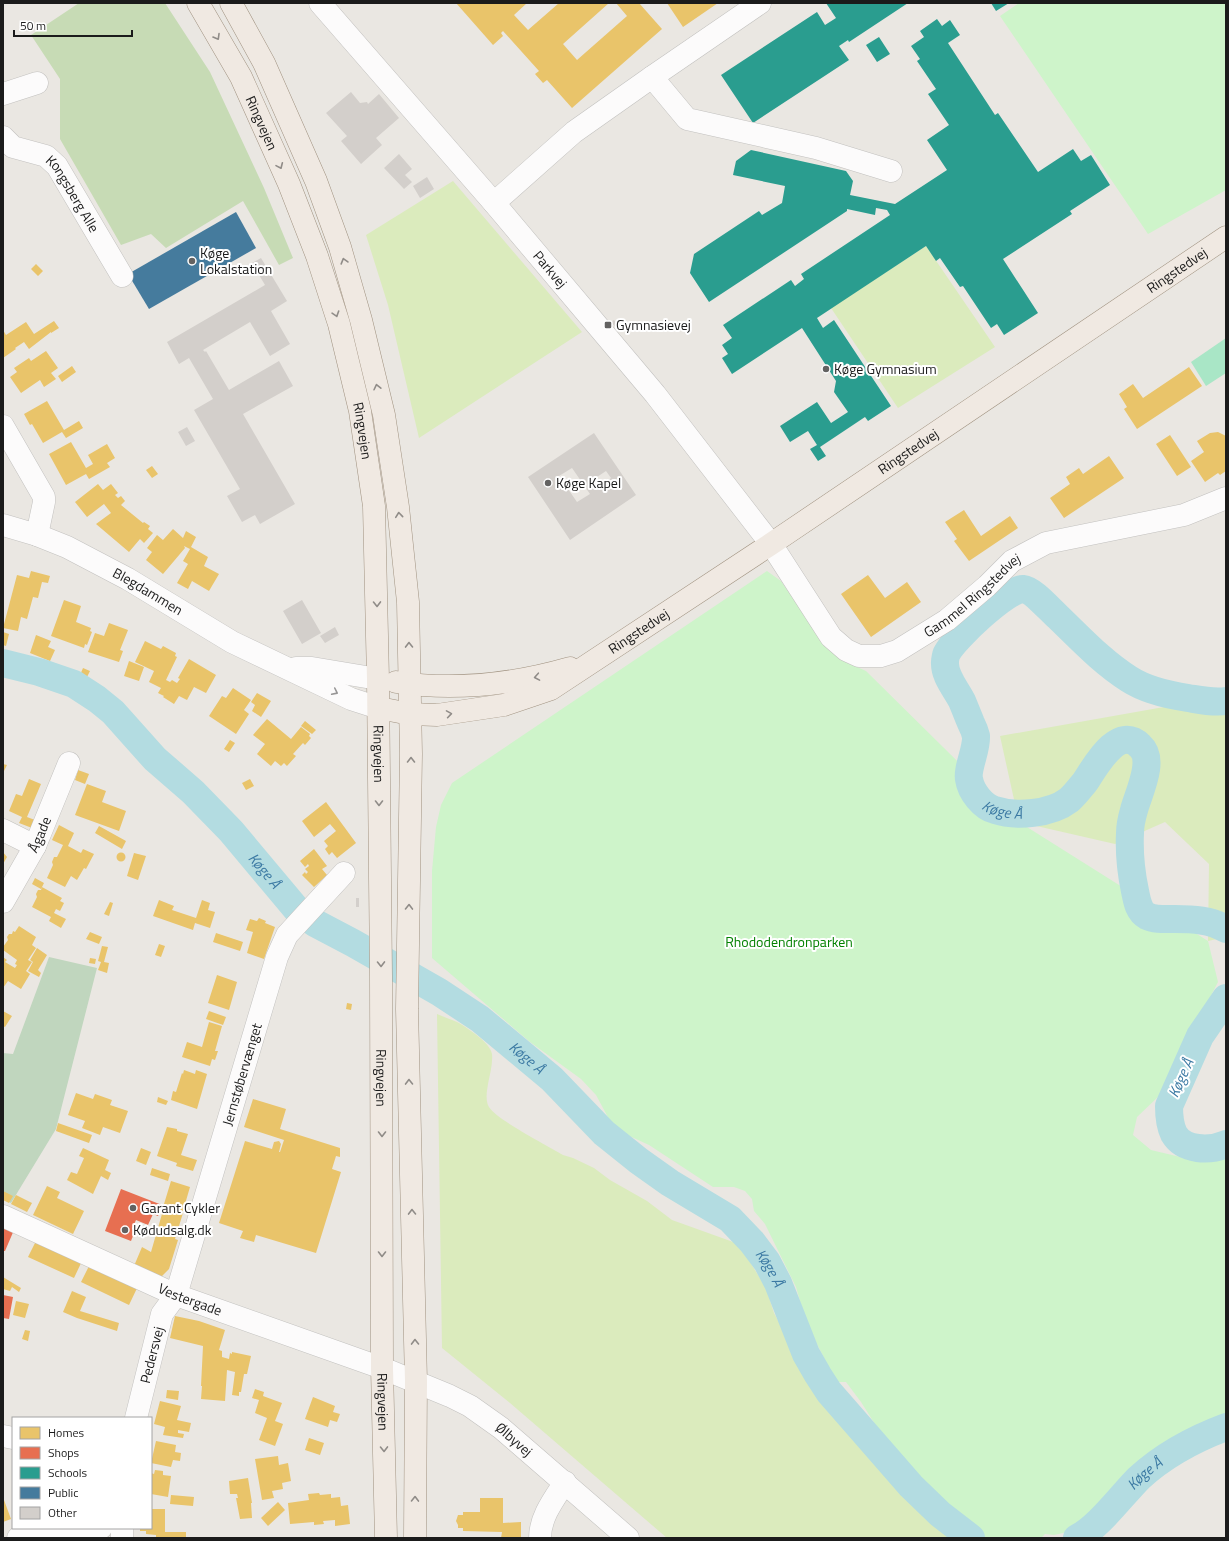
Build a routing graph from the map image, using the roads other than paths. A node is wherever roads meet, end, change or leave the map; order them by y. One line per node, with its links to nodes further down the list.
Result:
1 (198, 3): 20 (main road, Ringvejen, one-way to 20)
2 (231, 3): 21 (main road, Ringvejen, one-way to 2)
3 (320, 3): 10 (street, Parkvej)
4 (760, 3): 5 (street)
5 (652, 77): 9 (street); 10 (street)
6 (38, 83): 7 (street)
7 (3, 94)
8 (3, 137): 12 (street, Kongsberg Alle)
9 (891, 171)
10 (494, 203): 17 (street, Parkvej)
11 (1226, 237): 17 (main road, Ringstedvej)
12 (122, 276)
13 (3, 426): 16 (street)
14 (1226, 498): 17 (street, Gammel Ringstedvej)
15 (3, 526): 16 (street, Blegdammen)
16 (37, 535): 19 (street, Blegdammen)
17 (771, 544): 18 (main road, Ringstedvej)
18 (588, 663): 21 (main road, Ringstedvej, one-way to 21); 23 (main road, Ringstedvej, one-way to 18)
19 (287, 668): 20 (street, Blegdammen); 22 (street, Blegdammen, one-way to 22)
20 (378, 679): 21 (main road, Ringstedvej); 22 (main road, Ringvejen)
21 (410, 684): 23 (main road, Ringvejen)
22 (379, 708): 23 (main road, Ringstedvej); 31 (main road, Ringvejen, one-way to 31)
23 (410, 714): 32 (main road, Ringvejen, one-way to 23)
24 (69, 763): 26 (street, Ågade)
25 (3, 830): 26 (street)
26 (35, 846): 28 (street, Ågade)
27 (344, 873): 30 (street, Jernstøbervænget)
28 (3, 902)
29 (3, 1216): 30 (street, Vestergade)
30 (176, 1295): 31 (street, Vestergade); 33 (street, Pedersvej)
31 (382, 1368): 32 (street, Ølbyvej); 37 (main road, Ringvejen, one-way to 37)
32 (416, 1381): 34 (street, Ølbyvej); 38 (main road, Ringvejen, one-way to 32)
33 (136, 1417)
34 (565, 1482): 39 (street); 40 (street, Ølbyvej)
35 (93, 1529): 36 (street)
36 (18, 1538)
37 (386, 1538)
38 (415, 1538)
39 (540, 1538)
40 (628, 1538)

